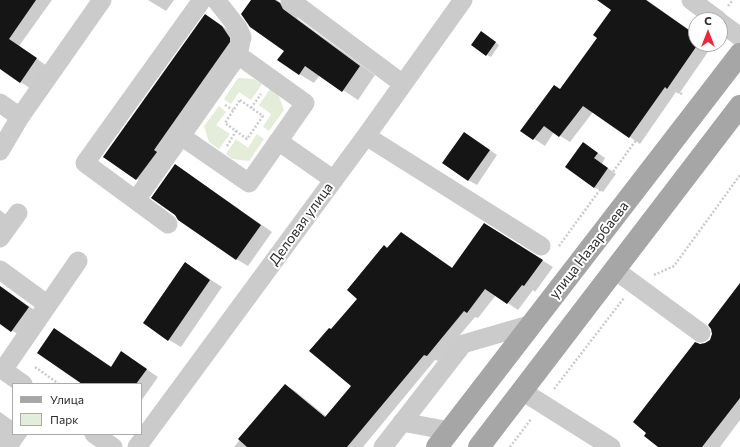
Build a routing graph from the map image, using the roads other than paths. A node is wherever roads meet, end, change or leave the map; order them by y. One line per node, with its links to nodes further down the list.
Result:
1 (102, 0): 15 (street)
2 (202, 0): 21 (street)
3 (216, 0): 11 (street)
4 (290, 0): 12 (street)
5 (463, 0): 12 (street, Деловая улица)
6 (691, 0): 7 (street)
7 (707, 12)
8 (728, 28): 9 (street)
9 (740, 37)
10 (740, 54): 30 (main road, улица Назарбаева)
11 (238, 55): 16 (street); 18 (street)
12 (403, 84): 17 (street, Деловая улица)
13 (0, 103): 15 (street)
14 (740, 106): 28 (main road)
15 (20, 118): 19 (street)
16 (181, 136): 18 (street); 21 (street)
17 (366, 136): 20 (street, Деловая улица); 25 (street)
18 (278, 141): 20 (street)
19 (0, 151)
20 (334, 180): 39 (street, Деловая улица)
21 (136, 200): 23 (street)
22 (18, 213): 24 (street)
23 (168, 224)
24 (0, 238)
25 (541, 246)
26 (78, 261): 29 (street)
27 (0, 270): 29 (street)
28 (615, 270): 31 (street); 34 (main road)
29 (48, 304): 32 (street)
30 (532, 324): 35 (street); 37 (main road, улица Назарбаева)
31 (701, 333)
32 (2, 369): 33 (street)
33 (21, 383)
34 (522, 391): 41 (main road); 42 (street)
35 (402, 422): 37 (street); 40 (street)
36 (95, 435): 38 (street)
37 (443, 439)
38 (113, 447)
39 (137, 447)
40 (383, 447)
41 (480, 447)
42 (611, 447)

